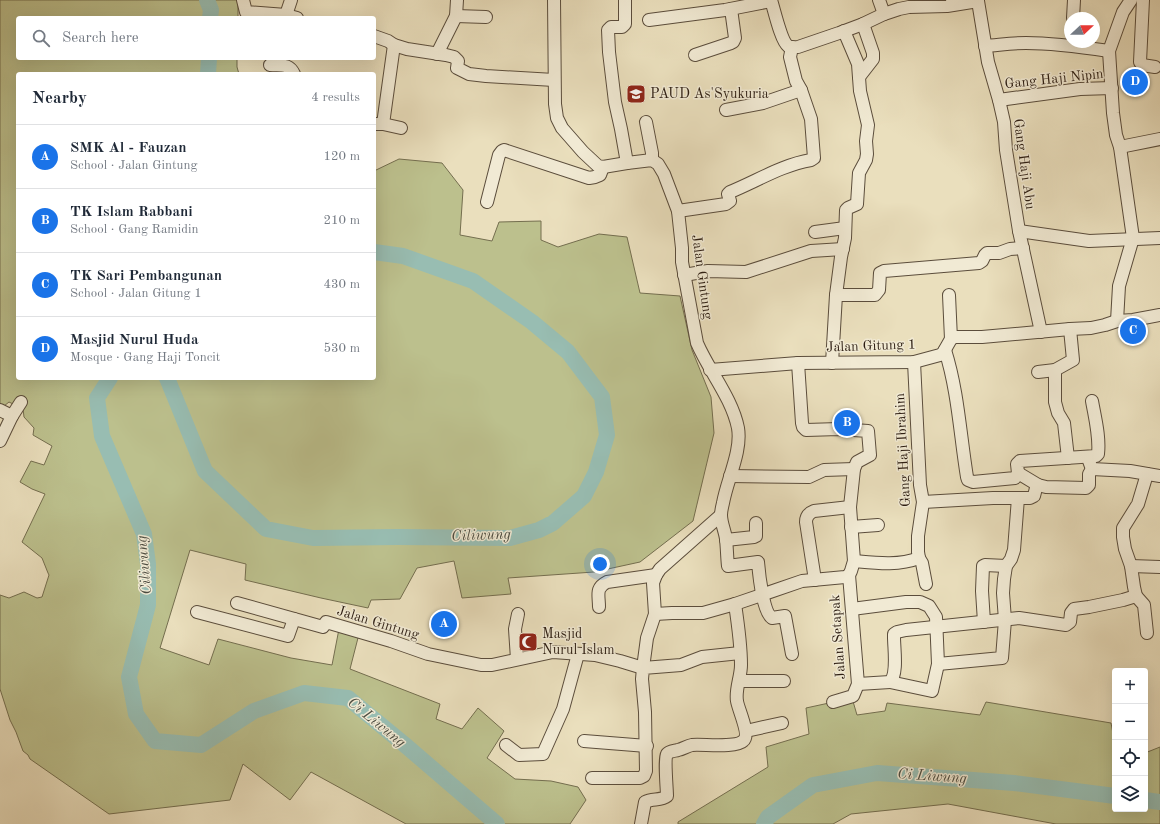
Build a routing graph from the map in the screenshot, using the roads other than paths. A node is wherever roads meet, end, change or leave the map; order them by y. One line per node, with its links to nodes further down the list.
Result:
1 (243, 0): 15 (street)
2 (291, 0): 16 (street)
3 (458, 0): 17 (street)
4 (554, 0): 35 (street)
5 (625, 0): 46 (street)
6 (771, 0): 12 (street); 26 (street)
7 (879, 0): 14 (street)
8 (1074, 0): 13 (street)
9 (1131, 0): 28 (street)
10 (1143, 0): 32 (street)
11 (978, 1): 14 (street); 25 (street, Gang Haji Abu)
12 (731, 9): 19 (street); 30 (street)
13 (1073, 12)
14 (884, 14): 20 (street)
15 (281, 16)
16 (290, 16)
17 (456, 16): 18 (street); 29 (street)
18 (486, 17)
19 (648, 20)
20 (863, 24): 21 (street); 34 (street)
21 (844, 31): 26 (street); 34 (street)
22 (376, 37): 24 (street)
23 (1064, 44): 25 (street)
24 (394, 46): 29 (street); 41 (street)
25 (985, 46): 38 (street, Gang Haji Abu)
26 (792, 47): 37 (street)
27 (1093, 48): 28 (street)
28 (1109, 51): 36 (street)
29 (437, 54): 35 (street)
30 (696, 55)
31 (270, 66): 33 (street)
32 (1155, 67)
33 (293, 72)
34 (859, 77): 50 (street)
35 (554, 80): 47 (street)
36 (1112, 88): 38 (street, Gang Haji Nipin); 44 (street)
37 (801, 90): 39 (street); 49 (street)
38 (999, 100): 51 (street, Gang Haji Abu)
39 (726, 110)
40 (646, 122): 45 (street)
41 (378, 124): 42 (street)
42 (401, 128)
43 (1160, 139): 44 (street)
44 (1120, 146): 53 (street)
45 (652, 160): 46 (street); 49 (street, Jalan Gintung)
46 (627, 163): 47 (street)
47 (603, 167): 48 (street)
48 (487, 202)
49 (678, 211): 57 (street, Jalan Gintung)
50 (845, 228): 52 (street); 56 (street)
51 (1019, 231): 53 (street); 55 (street, Gang Haji Abu)
52 (815, 232)
53 (1133, 238): 54 (street); 61 (street)
54 (1160, 238)
55 (1023, 248): 58 (street); 63 (street, Gang Haji Abu)
56 (843, 249): 57 (street); 58 (street)
57 (684, 275): 69 (street, Jalan Gintung)
58 (836, 295): 68 (street)
59 (949, 295): 64 (street)
60 (1160, 315): 61 (street)
61 (1117, 321): 62 (street)
62 (1070, 329): 63 (street); 70 (street)
63 (1041, 332): 64 (street)
64 (951, 339): 65 (street)
65 (945, 350): 66 (street, Jalan Gitung 1); 81 (street)
66 (914, 362): 68 (street, Jalan Gitung 1); 87 (street, Gang Haji Ibrahim)
67 (798, 363): 68 (street, Jalan Gitung 1); 69 (street, Jalan Gitung 1); 79 (street)
68 (832, 363)
69 (710, 370): 83 (street, Jalan Gintung)
70 (1055, 370): 71 (street); 78 (street)
71 (1038, 372)
72 (1092, 401): 77 (street)
73 (21, 402): 75 (street)
74 (0, 410): 75 (street)
75 (12, 416): 76 (street)
76 (0, 442)
77 (1087, 457): 78 (street); 80 (street)
78 (1068, 458): 81 (street)
79 (854, 469): 83 (street); 88 (street)
80 (1092, 469): 82 (street); 85 (street)
81 (1018, 473): 85 (street)
82 (1147, 474): 84 (street); 97 (street)
83 (730, 476): 89 (street, Jalan Gintung)
84 (1160, 476)
85 (1038, 485): 86 (street)
86 (1018, 498): 87 (street); 96 (street)
87 (922, 502): 94 (street, Gang Haji Ibrahim)
88 (850, 507): 92 (street); 101 (street)
89 (721, 515): 93 (street, Jalan Gintung); 99 (street)
90 (756, 523): 93 (street)
91 (878, 525): 92 (street)
92 (851, 527): 95 (street)
93 (726, 540): 103 (street, Jalan Gintung)
94 (919, 558): 95 (street); 102 (street, Gang Haji Ibrahim)
95 (854, 561): 100 (street)
96 (1006, 566): 113 (street); 114 (street)
97 (1131, 566): 98 (street); 104 (street)
98 (1160, 567)
99 (656, 575): 107 (street); 111 (street)
100 (849, 575): 101 (street); 108 (street, Jalan Setapak)
101 (815, 580): 103 (street)
102 (926, 584)
103 (763, 594): 106 (street); 119 (street, Jalan Gintung)
104 (1136, 596): 113 (street); 116 (street)
105 (237, 603): 112 (street, Jalan Gintung)
106 (735, 604): 111 (street); 117 (street)
107 (599, 607)
108 (852, 609): 115 (street); 126 (street, Jalan Setapak)
109 (198, 612): 112 (street)
110 (518, 614): 120 (street)
111 (655, 614): 122 (street)
112 (294, 619): 120 (street, Jalan Gintung)
113 (1005, 620): 114 (street); 121 (street)
114 (984, 622): 115 (street)
115 (936, 627): 121 (street); 125 (street)
116 (1147, 633)
117 (740, 653): 122 (street, Jalan Gintung); 123 (street)
118 (578, 654): 120 (street, Jalan Gintung); 122 (street, Jalan Gintung); 131 (street)
119 (792, 654)
120 (517, 659)
121 (938, 664): 125 (street)
122 (643, 668): 132 (street)
123 (739, 681): 124 (street); 129 (street)
124 (784, 681)
125 (890, 682): 126 (street)
126 (858, 684): 127 (street, Jalan Setapak)
127 (833, 702)
128 (782, 723): 129 (street)
129 (746, 730): 134 (street)
130 (584, 741): 132 (street)
131 (506, 745)
132 (646, 746): 133 (street)
133 (592, 778)
134 (641, 824)

